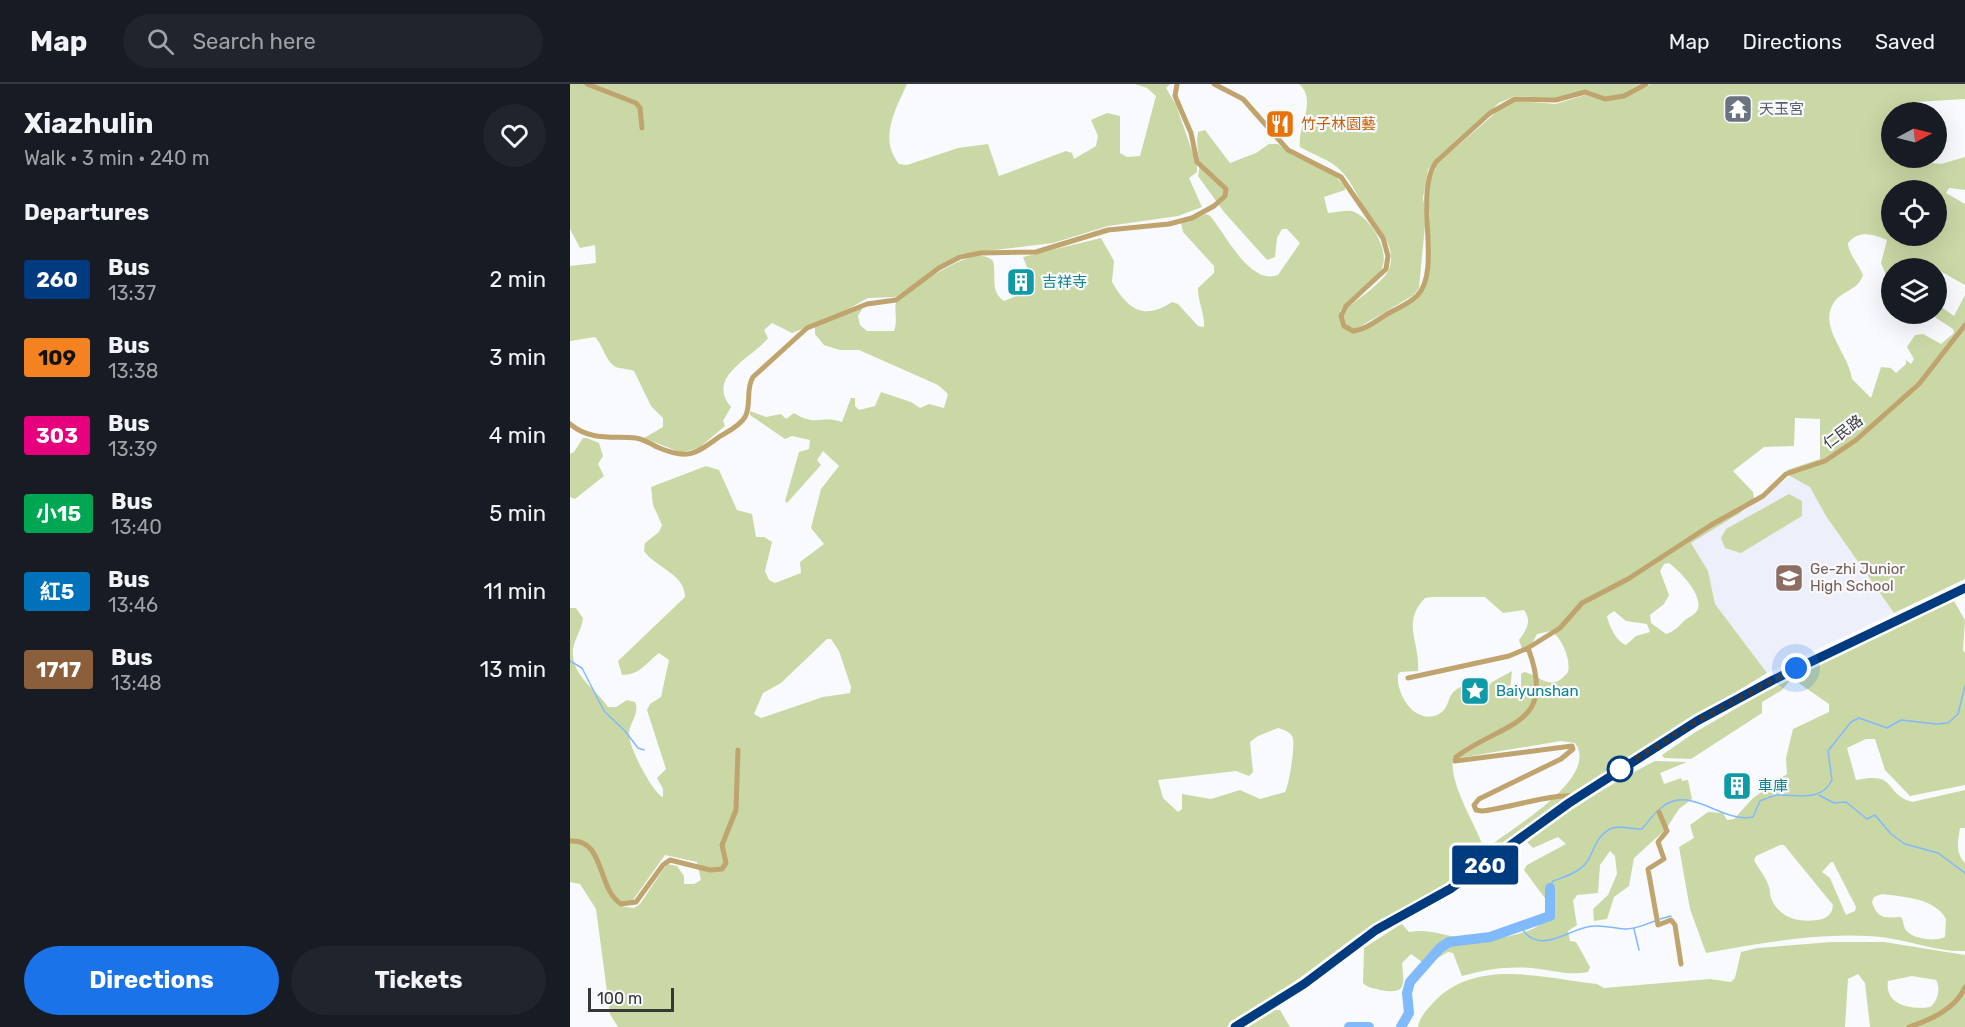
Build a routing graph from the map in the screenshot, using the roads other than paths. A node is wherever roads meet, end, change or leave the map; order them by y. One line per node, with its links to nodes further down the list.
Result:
1 (587, 84): 5 (street)
2 (1177, 84): 7 (street)
3 (1214, 84): 4 (street)
4 (1646, 84)
5 (642, 128)
6 (1965, 325): 9 (street, 仁民路)
7 (570, 424)
8 (1965, 588): 12 (main road)
9 (1528, 648): 10 (street, 仁民路); 12 (street)
10 (1408, 678)
11 (738, 750): 14 (street)
12 (1578, 797): 17 (main road)
13 (1659, 812): 15 (street)
14 (570, 841)
15 (1681, 964)
16 (1965, 987): 18 (street)
17 (1235, 1027)
18 (1909, 1027)

